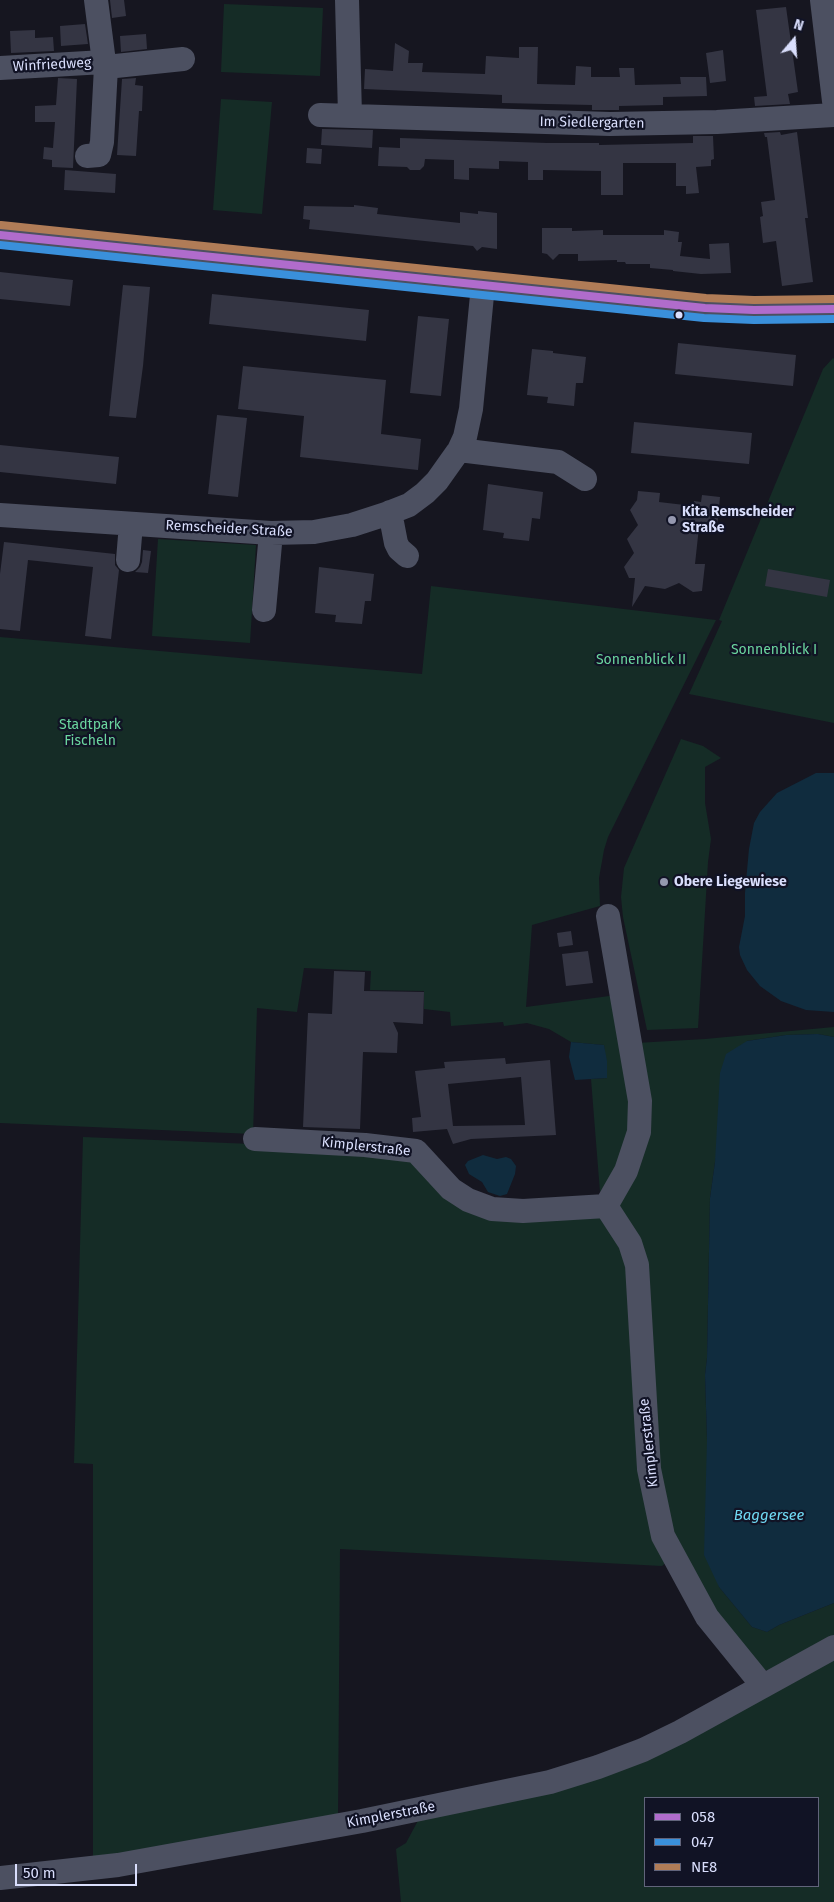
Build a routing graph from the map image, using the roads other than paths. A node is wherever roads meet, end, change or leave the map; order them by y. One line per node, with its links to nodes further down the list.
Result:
1 (96, 0): 5 (street, Winfriedweg)
2 (347, 0): 9 (street)
3 (822, 0): 7 (street)
4 (183, 59): 5 (street, Winfriedweg)
5 (105, 65): 6 (street, Winfriedweg); 11 (street, Winfriedweg)
6 (0, 68)
7 (834, 101)
8 (320, 114): 9 (street, Im Siedlergarten)
9 (350, 115): 10 (street, Im Siedlergarten)
10 (834, 115)
11 (87, 156)
12 (0, 235): 13 (street)
13 (483, 285): 14 (street); 15 (street, Remscheider Straße)
14 (834, 309)
15 (459, 450): 16 (street); 17 (street, Remscheider Straße)
16 (585, 479)
17 (390, 512): 20 (street, Remscheider Straße); 21 (street)
18 (0, 515): 19 (street, Remscheider Straße)
19 (131, 524): 20 (street, Remscheider Straße); 22 (street)
20 (271, 533): 23 (street)
21 (407, 556)
22 (128, 560)
23 (264, 610)
24 (608, 916): 26 (street)
25 (255, 1139): 26 (street, Kimplerstraße)
26 (606, 1206): 28 (street, Kimplerstraße)
27 (834, 1647): 28 (street, Kimplerstraße)
28 (763, 1686): 29 (street, Kimplerstraße)
29 (0, 1878)

